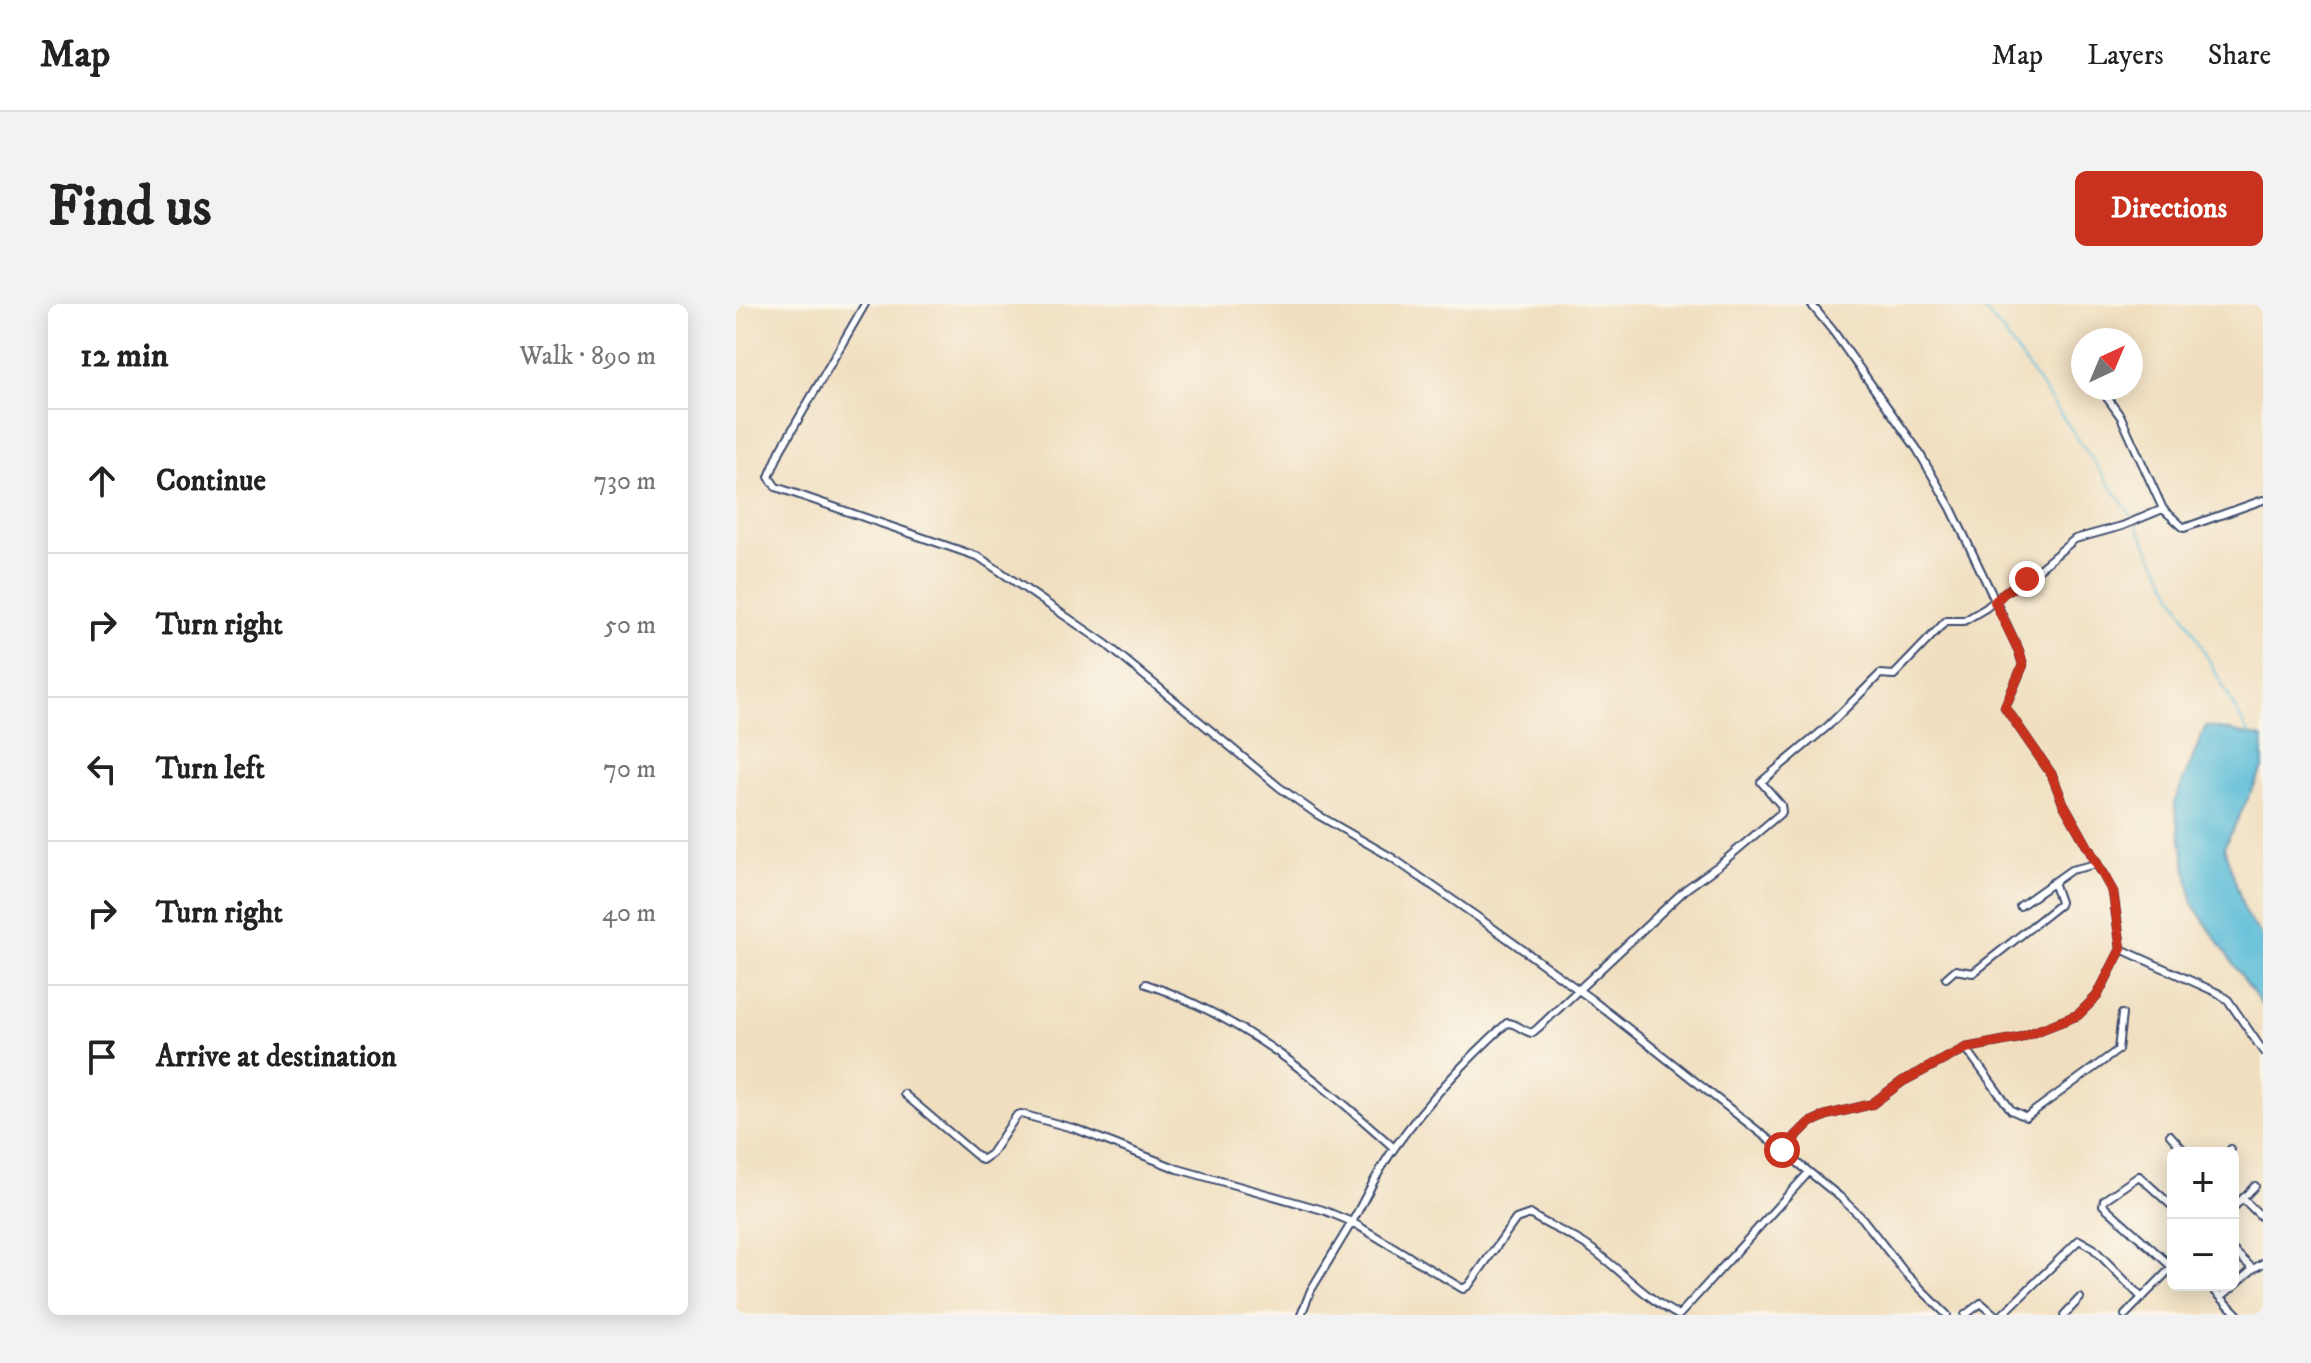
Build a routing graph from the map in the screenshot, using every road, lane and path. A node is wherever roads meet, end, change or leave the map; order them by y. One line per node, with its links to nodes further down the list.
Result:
1 (865, 304): 13 (street)
2 (1811, 304): 6 (street)
3 (2109, 400): 5 (street)
4 (2263, 500): 5 (street)
5 (2163, 509): 6 (street)
6 (1995, 602): 7 (street); 13 (street)
7 (2097, 864): 8 (street); 10 (street)
8 (2053, 882): 9 (street); 11 (street)
9 (2020, 906)
10 (2121, 949): 15 (street); 16 (street)
11 (1946, 978)
12 (1146, 984): 20 (street)
13 (1578, 991): 20 (street); 21 (street)
14 (2122, 1014): 15 (street)
15 (1966, 1048): 21 (street)
16 (2263, 1051)
17 (904, 1094): 28 (street)
18 (2170, 1135): 19 (street)
19 (2181, 1147)
20 (1394, 1148): 28 (street)
21 (1782, 1150): 22 (street)
22 (1809, 1172): 39 (street); 40 (street)
23 (2255, 1186): 24 (street)
24 (2243, 1199): 26 (street); 27 (street)
25 (2167, 1201): 30 (street)
26 (2239, 1203)
27 (2263, 1218)
28 (1352, 1222): 38 (street); 39 (street)
29 (2239, 1256): 32 (street)
30 (2167, 1262)
31 (2263, 1262): 32 (street)
32 (2253, 1269): 35 (street)
33 (2167, 1271): 37 (street)
34 (2215, 1291): 35 (street)
35 (2221, 1297): 46 (street)
36 (2080, 1298): 44 (street)
37 (2142, 1298): 43 (street); 45 (street)
38 (1301, 1315)
39 (1678, 1315)
40 (1947, 1315)
41 (1965, 1315): 42 (street)
42 (1995, 1315)
43 (2002, 1315)
44 (2064, 1315)
45 (2125, 1315)
46 (2238, 1315)

